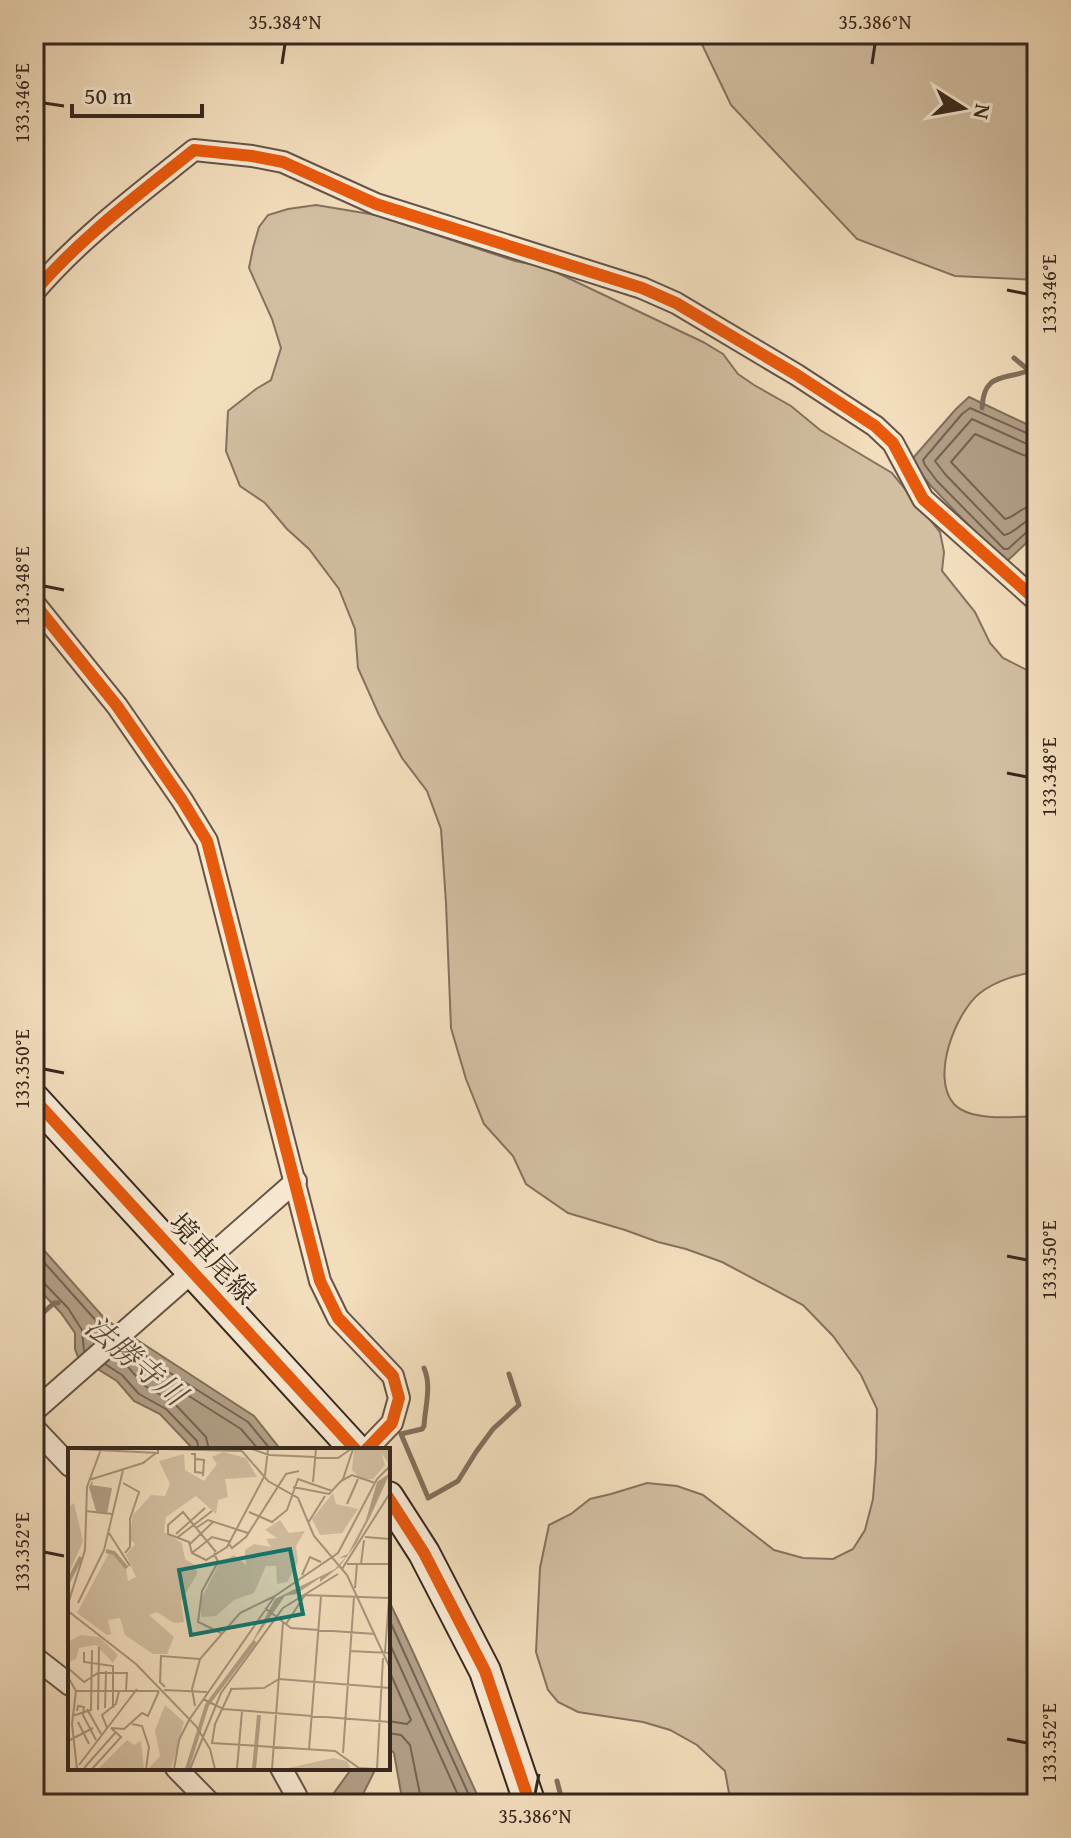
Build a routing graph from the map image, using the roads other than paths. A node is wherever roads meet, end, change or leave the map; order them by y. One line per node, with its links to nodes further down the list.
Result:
1 (34, 292): 2 (street)
2 (1037, 601)
3 (38, 616): 5 (street)
4 (34, 1099): 6 (main road, 境車尾線)
5 (296, 1181): 6 (street); 9 (street)
6 (193, 1271): 7 (street); 8 (main road, 境車尾線)
7 (35, 1415): 10 (street)
8 (354, 1448)
9 (368, 1448)
10 (68, 1463)
11 (390, 1500): 18 (main road)
12 (34, 1657): 13 (street)
13 (68, 1683)
14 (178, 1770): 16 (street)
15 (282, 1770): 17 (street)
16 (211, 1804)
17 (298, 1804)
18 (530, 1804)

